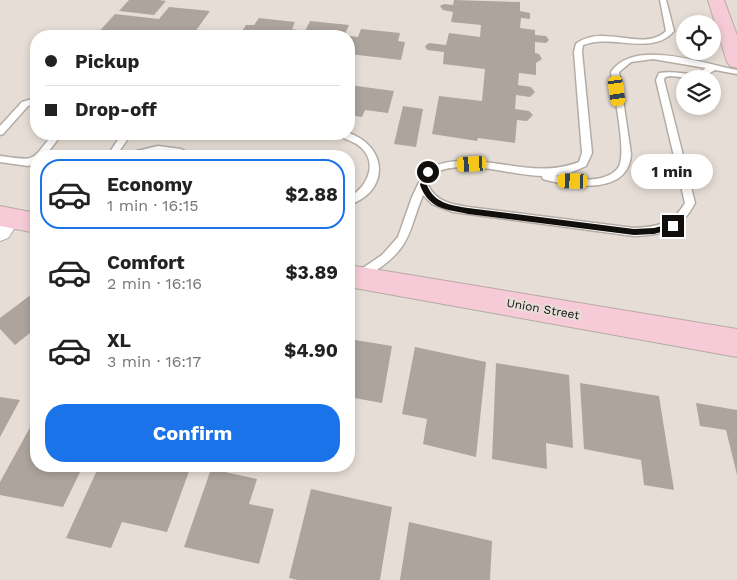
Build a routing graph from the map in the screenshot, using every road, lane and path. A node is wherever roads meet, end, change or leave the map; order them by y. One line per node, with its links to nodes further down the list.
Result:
1 (663, 0): 15 (lane)
2 (716, 0): 4 (street)
3 (648, 58): 5 (lane); 7 (lane); 15 (lane)
4 (737, 62)
5 (712, 68): 6 (lane); 7 (lane)
6 (737, 72)
7 (663, 75): 16 (lane)
8 (30, 103): 9 (lane)
9 (0, 132)
10 (53, 140): 12 (lane)
11 (354, 140): 17 (lane)
12 (45, 150)
13 (0, 159): 14 (lane)
14 (30, 162)
15 (527, 172): 16 (lane)
16 (423, 185): 20 (lane)
17 (355, 198)
18 (3, 222): 19 (street)
19 (30, 222)
20 (355, 276)
21 (355, 277): 22 (street, Union Street)
22 (737, 343)

